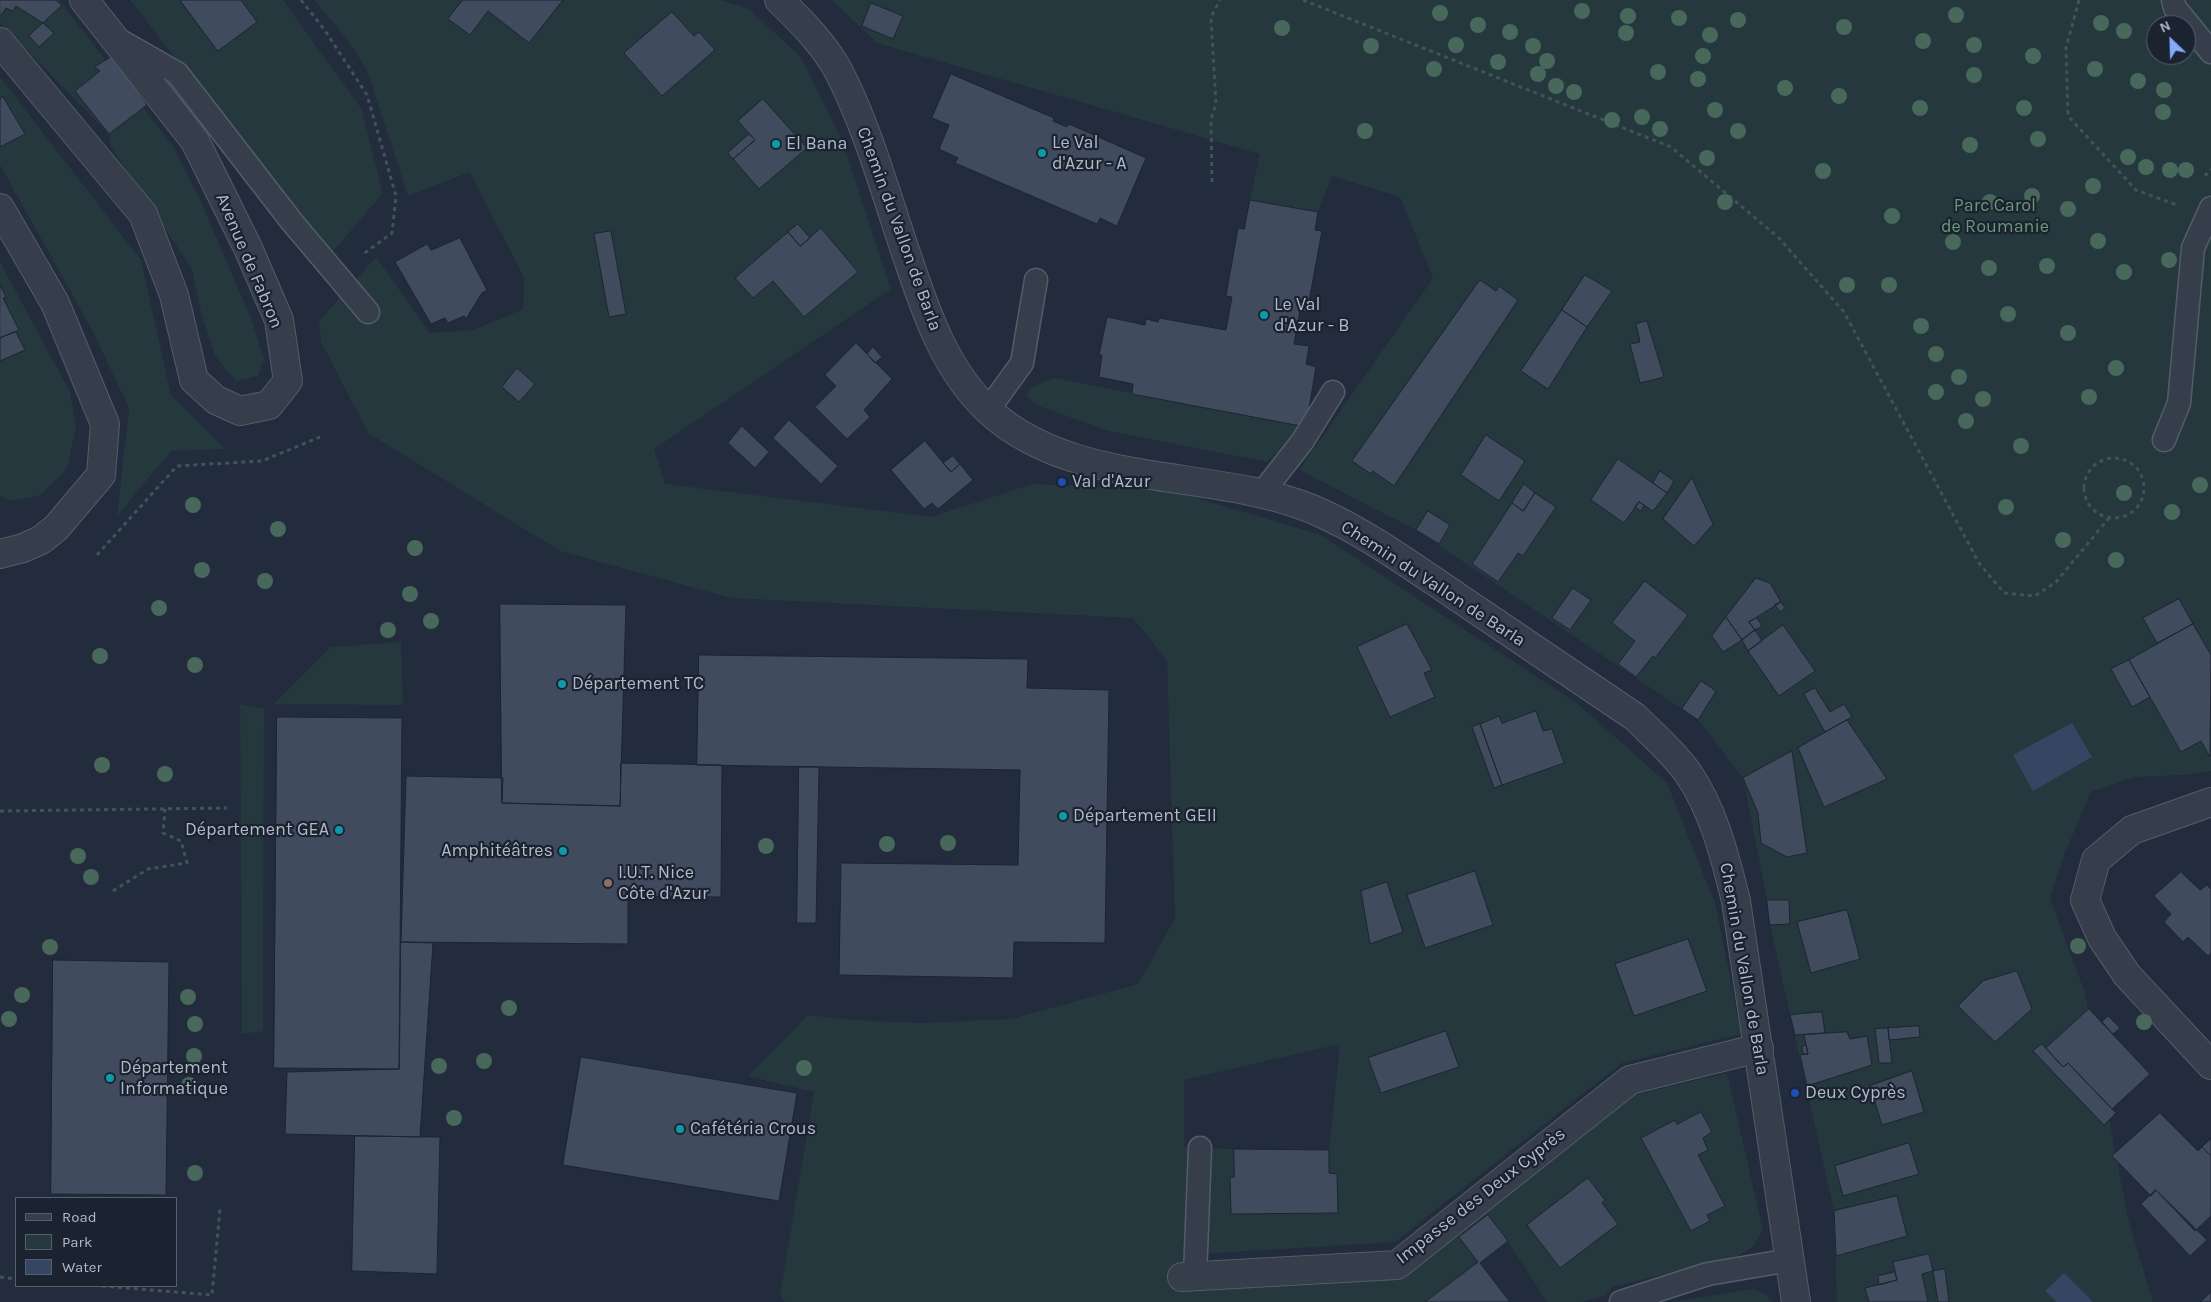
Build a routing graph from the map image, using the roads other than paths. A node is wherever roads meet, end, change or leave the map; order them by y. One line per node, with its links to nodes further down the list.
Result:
1 (84, 0): 4 (street, Avenue de Fabron)
2 (779, 0): 12 (street, Chemin du Vallon de Barla)
3 (2173, 0): 6 (lane)
4 (113, 37): 5 (street, Avenue de Fabron); 10 (lane)
5 (0, 42)
6 (2211, 52)
7 (0, 208): 15 (street)
8 (2211, 208): 13 (lane)
9 (1036, 280): 12 (lane)
10 (368, 312)
11 (1333, 392): 14 (lane)
12 (988, 410): 14 (street, Chemin du Vallon de Barla)
13 (2164, 440)
14 (1262, 493): 17 (street, Chemin du Vallon de Barla)
15 (0, 554)
16 (2211, 802): 18 (street)
17 (1759, 1048): 20 (street, Chemin du Vallon de Barla); 21 (street, Impasse des Deux Cyprès)
18 (2211, 1065)
19 (1200, 1148): 21 (lane)
20 (1790, 1260): 22 (lane); 23 (street, Chemin du Vallon de Barla)
21 (1188, 1277)
22 (1621, 1302)
23 (1796, 1302)

